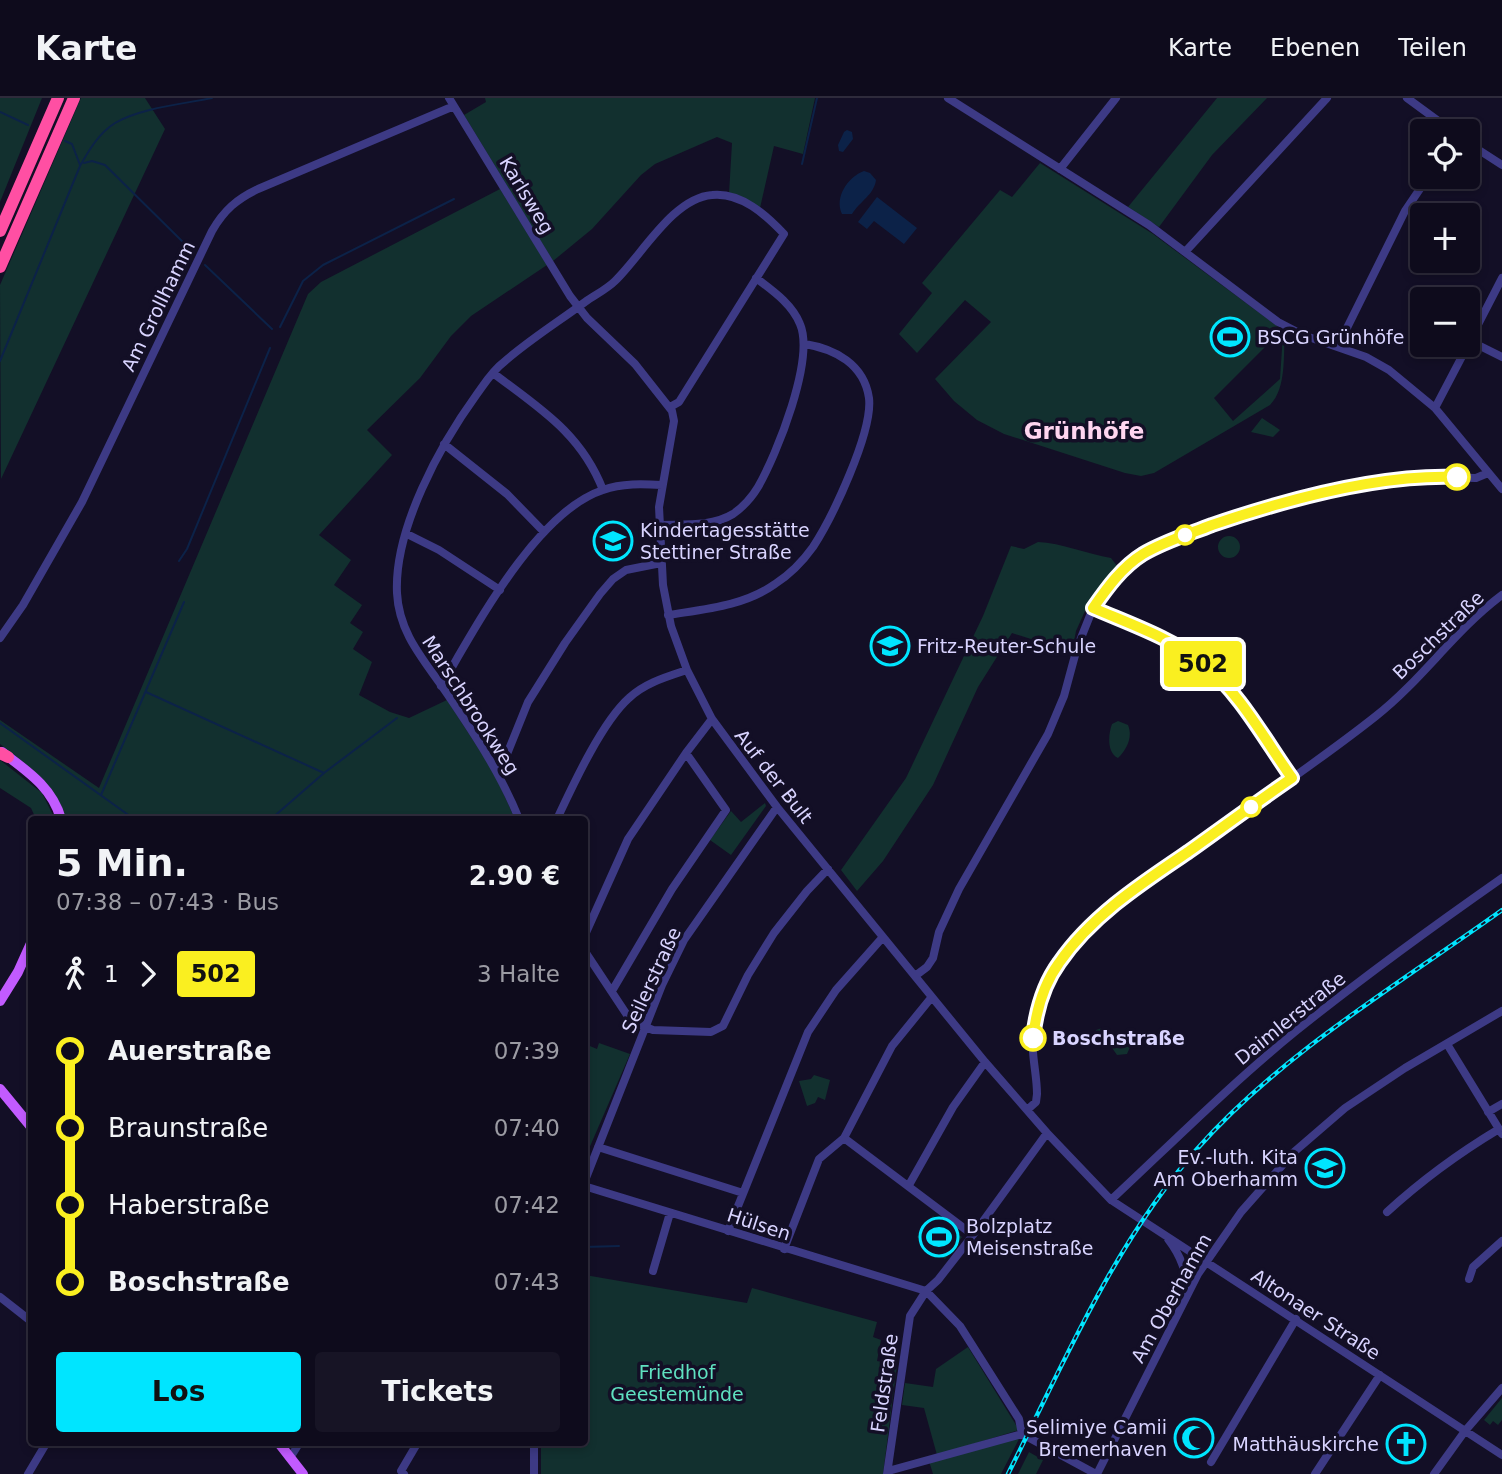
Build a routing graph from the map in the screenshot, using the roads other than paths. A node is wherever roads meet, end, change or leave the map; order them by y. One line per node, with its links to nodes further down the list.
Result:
1 (58, 98): 13 (highway)
2 (74, 98): 15 (highway)
3 (948, 98): 11 (street)
4 (1116, 98): 11 (street)
5 (1327, 98): 14 (street)
6 (1407, 98): 8 (street)
7 (452, 102): 18 (street, Karlsweg); 41 (street, Am Grollhamm)
8 (1436, 119)
9 (1480, 151): 10 (street)
10 (1502, 165)
11 (1060, 169): 14 (street)
12 (1420, 189): 21 (street)
13 (0, 231)
14 (1185, 253): 21 (street)
15 (0, 267)
16 (757, 278): 18 (street, Marschbrookweg); 20 (street); 26 (street)
17 (1502, 278): 19 (street)
18 (578, 308): 25 (street, Marschbrookweg); 26 (street)
19 (1480, 321)
20 (805, 344): 33 (street); 40 (street)
21 (1338, 346): 27 (street)
22 (1480, 348): 24 (street)
23 (1462, 357): 27 (street)
24 (1502, 357)
25 (493, 373): 28 (street, Marschbrookweg); 32 (street)
26 (670, 407): 30 (street, Auf der Bult)
27 (1435, 408): 29 (street)
28 (444, 444): 34 (street); 35 (street, Marschbrookweg)
29 (1488, 473): 31 (street); 39 (street)
30 (662, 485): 32 (street); 33 (street, Auf der Bult)
31 (1502, 489)
32 (603, 490): 34 (street)
33 (659, 525): 36 (street, Auf der Bult)
34 (544, 532): 37 (street)
35 (407, 534): 37 (street); 43 (street, Marschbrookweg)
36 (661, 563): 40 (street, Auf der Bult); 47 (street)
37 (500, 590): 43 (street)
38 (1502, 595): 48 (street, Boschstraße)
39 (1093, 608): 48 (street); 59 (street)
40 (668, 615): 42 (street, Auf der Bult)
41 (0, 638)
42 (687, 670): 44 (street, Auf der Bult); 52 (street)
43 (442, 686): 47 (street, Marschbrookweg)
44 (712, 719): 45 (street); 49 (street, Auf der Bult)
45 (686, 753): 55 (street); 60 (street)
46 (3, 754): 50 (main road)
47 (499, 774): 51 (street, Marschbrookweg)
48 (1292, 778): 71 (street, Boschstraße)
49 (777, 807): 53 (street, Auf der Bult); 64 (street, Seilerstraße)
50 (60, 816)
51 (518, 816)
52 (558, 816)
53 (828, 869): 56 (street, Auf der Bult); 64 (street)
54 (1502, 878): 82 (street, Daimlerstraße)
55 (588, 928)
56 (883, 937): 59 (street, Auf der Bult); 81 (street)
57 (28, 951): 62 (main road)
58 (588, 956): 60 (street)
59 (915, 976): 61 (street, Auf der Bult)
60 (612, 991): 64 (street)
61 (932, 998): 66 (street, Auf der Bult); 76 (street)
62 (0, 1001)
63 (1502, 1011): 65 (street, Am Oberhamm)
64 (645, 1027): 77 (street, Seilerstraße)
65 (1447, 1044): 72 (street); 90 (street, Am Oberhamm)
66 (985, 1062): 71 (street, Auf der Bult); 80 (street)
67 (0, 1088): 70 (main road)
68 (0, 1101): 70 (main road)
69 (1502, 1104): 72 (street)
70 (12, 1105): 73 (main road)
71 (1027, 1110): 75 (street, Auf der Bult)
72 (1488, 1112): 74 (street)
73 (28, 1123)
74 (1500, 1131): 83 (street)
75 (1047, 1133): 82 (street, Auf der Bult); 87 (street, Feldstraße)
76 (844, 1138): 80 (street); 89 (street)
77 (598, 1147): 78 (street, Seilerstraße); 81 (street)
78 (588, 1173)
79 (588, 1185): 84 (street, Hülsen)
80 (909, 1185): 87 (street)
81 (743, 1193): 85 (street)
82 (1111, 1200): 86 (street, Altonaer Straße)
83 (1387, 1212)
84 (670, 1213): 85 (street, Hülsen); 91 (street)
85 (728, 1231): 89 (street, Hülsen)
86 (1164, 1234): 90 (street, Altonaer Straße); 95 (street)
87 (973, 1235): 93 (street, Feldstraße)
88 (1502, 1241): 92 (street)
89 (784, 1249): 93 (street, Hülsen)
90 (1206, 1261): 95 (street, Am Oberhamm); 97 (street, Altonaer Straße)
91 (653, 1270)
92 (1469, 1279)
93 (926, 1291): 101 (street); 110 (street, Feldstraße)
94 (0, 1297): 96 (street)
95 (1184, 1301): 115 (street, Am Oberhamm)
96 (28, 1319)
97 (1296, 1320): 98 (street, Altonaer Straße); 109 (street)
98 (1380, 1374): 100 (street, Altonaer Straße); 116 (street)
99 (1502, 1388): 100 (street)
100 (1465, 1431): 107 (street, Altonaer Straße); 117 (street)
101 (1019, 1434): 110 (street); 115 (street)
102 (45, 1446): 111 (street)
103 (281, 1446): 108 (main road)
104 (298, 1446): 108 (street)
105 (416, 1446): 113 (street)
106 (534, 1446): 114 (street)
107 (1502, 1455)
108 (290, 1458): 112 (main road)
109 (1211, 1462)
110 (888, 1472)
111 (28, 1474)
112 (303, 1474)
113 (404, 1474)
114 (534, 1474)
115 (1097, 1474)
116 (1315, 1474)
117 (1434, 1474)

